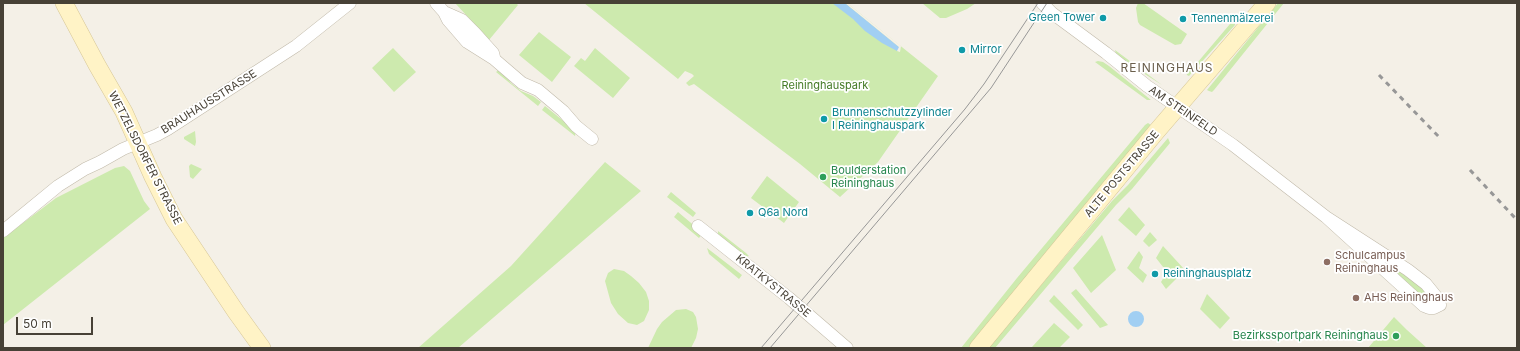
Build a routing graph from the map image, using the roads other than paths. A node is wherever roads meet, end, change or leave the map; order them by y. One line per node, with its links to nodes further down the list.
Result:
1 (64, 3): 8 (main road, WETZELSDORFER STRASSE)
2 (350, 3): 8 (street, BRAUHAUSSTRASSE)
3 (1042, 3): 6 (street, AM STEINFELD)
4 (1267, 3): 6 (main road, ALTE POSTSTRASSE)
5 (440, 8): 7 (street)
6 (1178, 108): 9 (street, AM STEINFELD); 14 (main road, ALTE POSTSTRASSE)
7 (592, 139)
8 (138, 142): 11 (street, BRAUHAUSSTRASSE); 12 (main road, WETZELSDORFER STRASSE)
9 (1326, 217): 9 (street, AM STEINFELD)
10 (698, 226): 13 (street, KRATKYSTRASSE)
11 (3, 231)
12 (262, 348)
13 (847, 348)
14 (978, 348)

